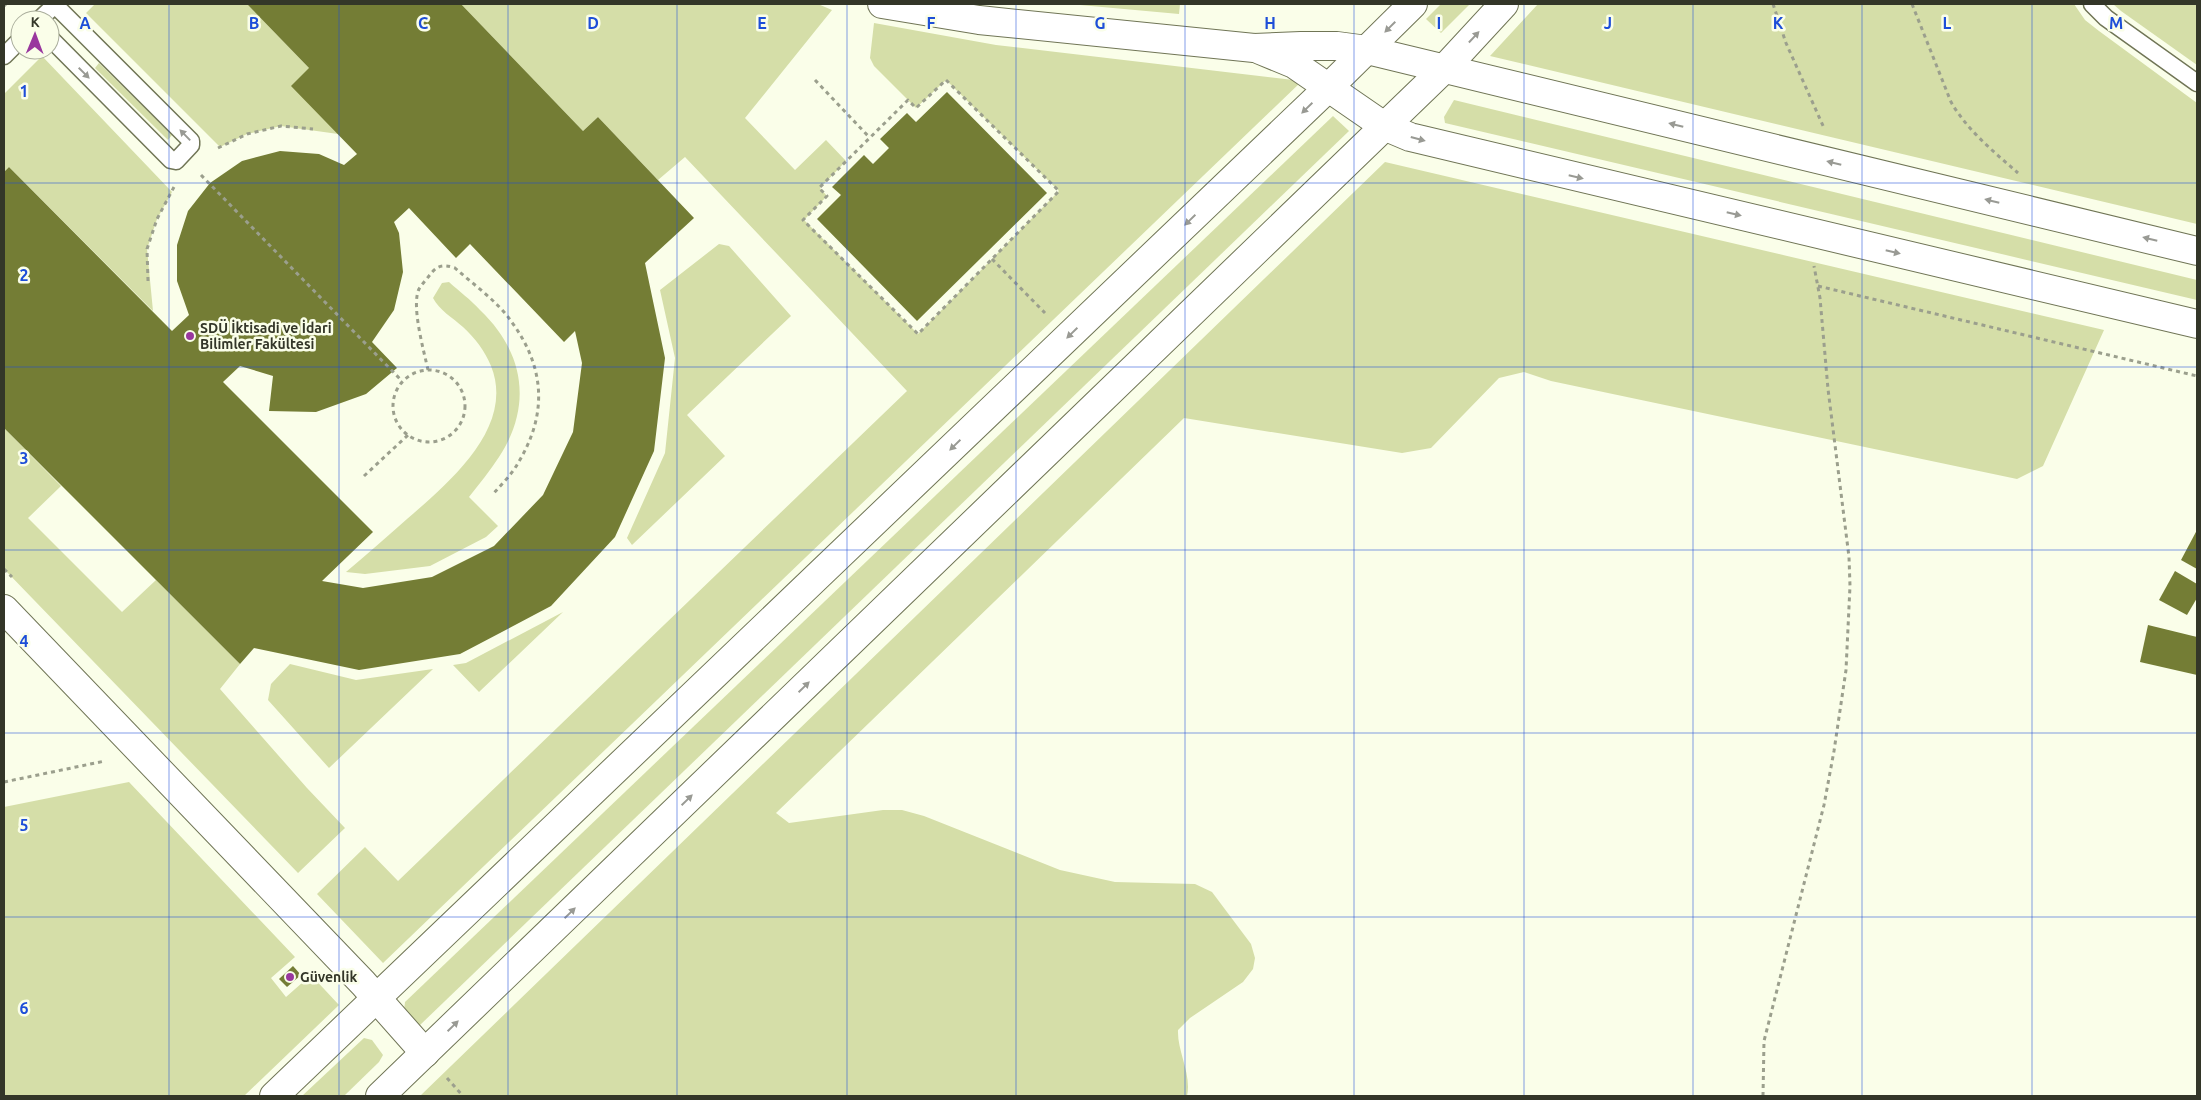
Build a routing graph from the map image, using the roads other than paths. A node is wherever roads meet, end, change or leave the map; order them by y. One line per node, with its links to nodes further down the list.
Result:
1 (56, 4): 7 (lane, one-way to 1)
2 (882, 4): 6 (street)
3 (1413, 4): 9 (street, one-way to 9)
4 (1504, 4): 10 (street, one-way to 4)
5 (2092, 4): 11 (lane)
6 (980, 12): 8 (street)
7 (60, 48)
8 (1254, 48): 9 (street); 12 (street)
9 (1368, 50): 10 (street); 12 (street)
10 (1444, 69): 13 (street); 14 (street, one-way to 10)
11 (2197, 84)
12 (1328, 88): 13 (street); 17 (street, one-way to 17)
13 (1384, 126): 15 (street, one-way to 15); 18 (street, one-way to 13)
14 (2197, 251)
15 (2197, 324)
16 (4, 609): 17 (street)
17 (377, 999): 18 (street); 19 (street)
18 (425, 1053): 20 (street)
19 (274, 1096)
20 (380, 1096)

